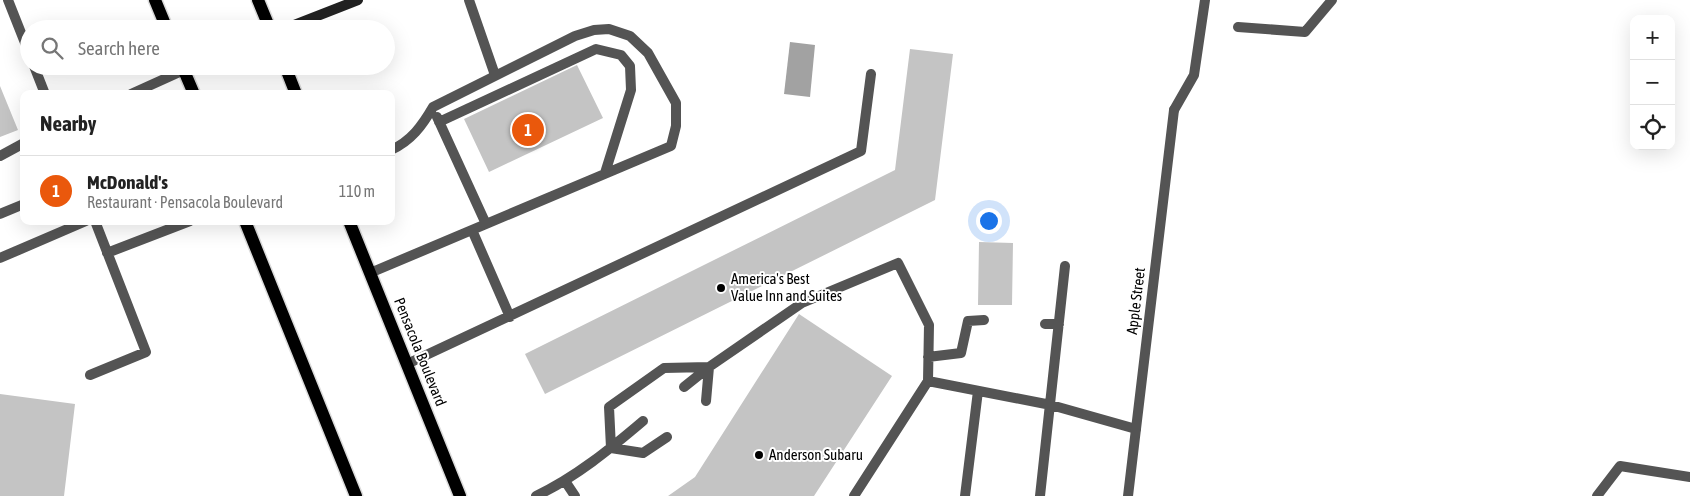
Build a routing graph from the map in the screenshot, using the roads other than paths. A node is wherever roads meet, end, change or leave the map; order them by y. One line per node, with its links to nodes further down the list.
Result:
1 (8, 0): 12 (street)
2 (155, 0): 8 (main road)
3 (258, 0): 9 (main road)
4 (358, 0): 10 (main road)
5 (469, 0): 18 (street)
6 (1205, 0): 56 (street, Apple Street)
7 (1332, 0): 11 (street)
8 (163, 20)
9 (266, 20)
10 (307, 20)
11 (1238, 27)
12 (20, 30)
13 (871, 74): 42 (street)
14 (38, 75): 19 (street)
15 (172, 75): 20 (street)
16 (189, 75): 21 (main road)
17 (289, 75): 22 (main road)
18 (496, 75): 23 (street); 28 (street)
19 (43, 90)
20 (140, 90)
21 (193, 90)
22 (294, 90)
23 (433, 107): 24 (street); 26 (street)
24 (440, 122): 28 (street); 31 (street)
25 (20, 145): 27 (street)
26 (395, 148)
27 (0, 156)
28 (605, 173): 31 (street)
29 (20, 206): 30 (street)
30 (0, 214)
31 (486, 224): 37 (street)
32 (77, 225): 39 (street)
33 (96, 225): 38 (street)
34 (180, 225): 38 (street)
35 (247, 225): 61 (main road)
36 (351, 225): 41 (main road, Pensacola Boulevard)
37 (472, 230): 41 (street); 42 (street)
38 (107, 253): 49 (street)
39 (0, 258)
40 (1065, 266): 45 (street)
41 (370, 273): 47 (main road, Pensacola Boulevard)
42 (510, 316): 47 (street)
43 (984, 320): 46 (street)
44 (1044, 324): 45 (street)
45 (1059, 324): 54 (street)
46 (928, 357): 48 (street); 50 (street)
47 (408, 364): 62 (main road, Pensacola Boulevard)
48 (709, 367): 51 (street); 53 (street); 58 (street)
49 (90, 375)
50 (928, 381): 52 (street); 65 (street)
51 (684, 387)
52 (978, 391): 54 (street); 66 (street)
53 (706, 401)
54 (1051, 406): 56 (street); 67 (street)
55 (644, 421): 58 (street)
56 (1136, 429): 68 (street, Apple Street)
57 (667, 437): 58 (street)
58 (611, 448): 60 (street)
59 (1690, 477): 69 (street)
60 (565, 481): 63 (street); 64 (street)
61 (356, 496)
62 (460, 496)
63 (536, 496)
64 (575, 496)
65 (854, 496)
66 (964, 496)
67 (1040, 496)
68 (1128, 496)
69 (1597, 496)

